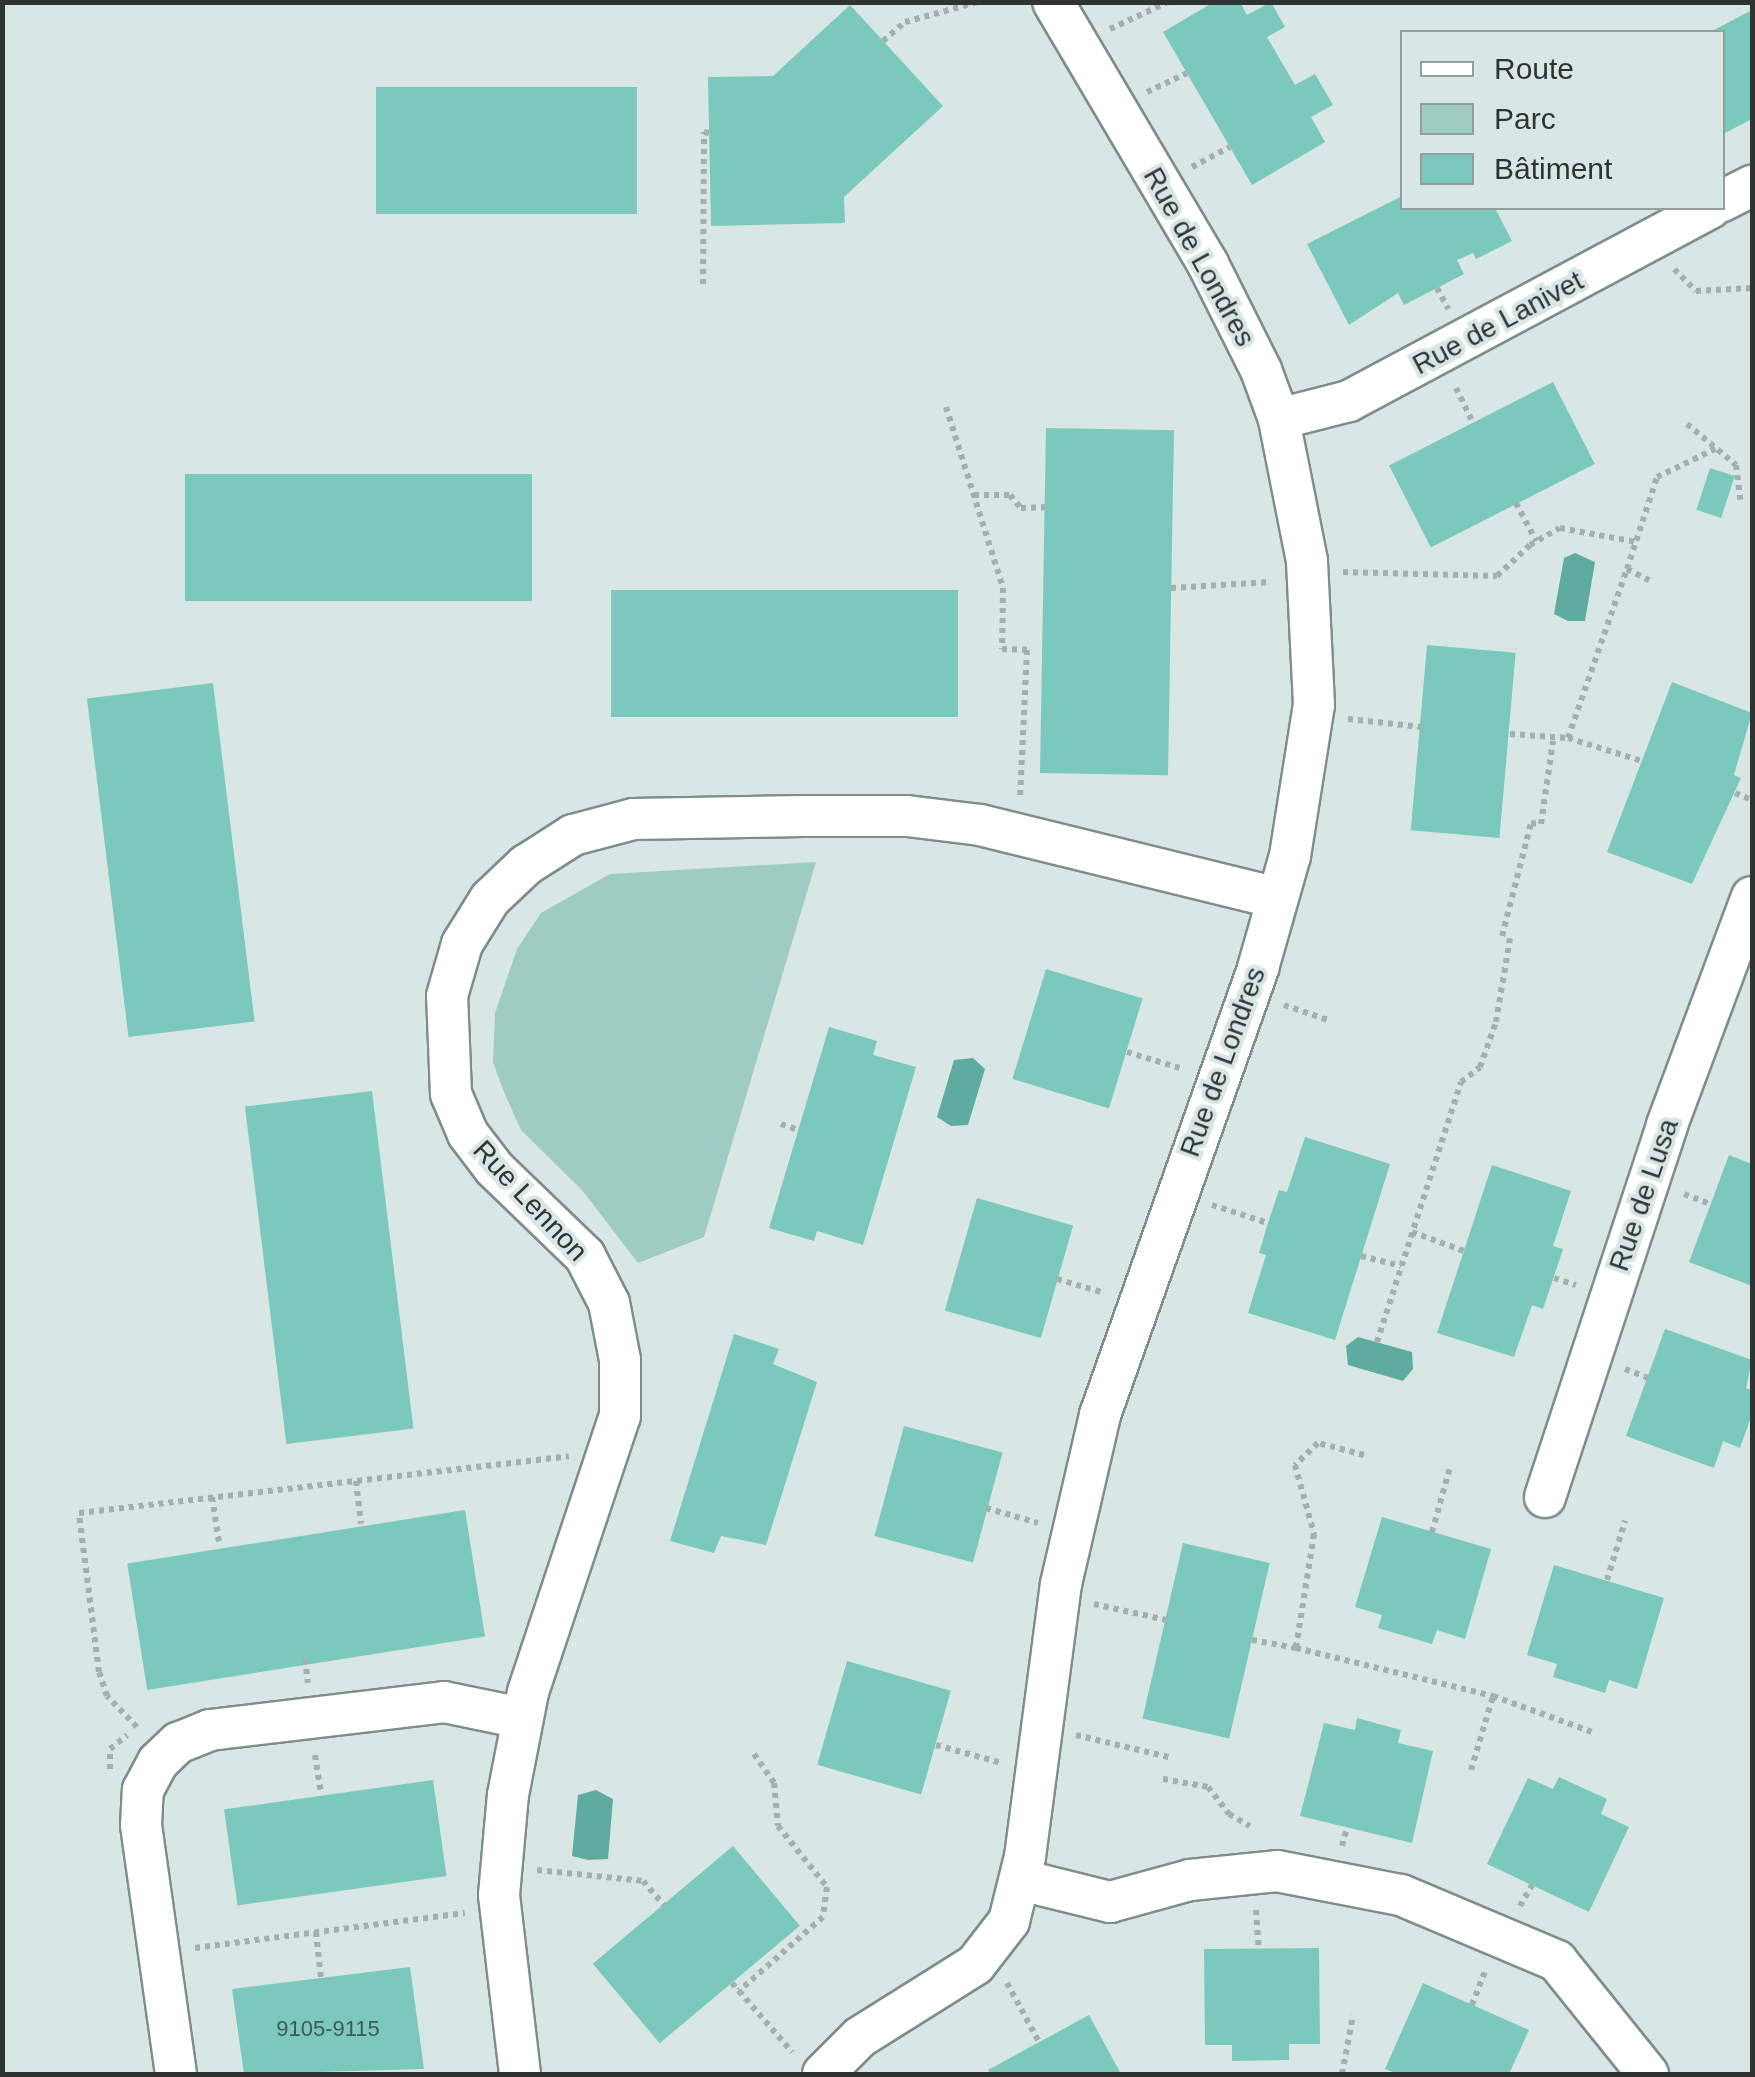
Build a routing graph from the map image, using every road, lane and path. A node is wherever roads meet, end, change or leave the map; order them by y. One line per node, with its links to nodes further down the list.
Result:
1 (978, 2): 5 (path)
2 (1053, 2): 18 (street, Rue de Londres)
3 (1168, 2): 4 (path)
4 (1110, 29)
5 (883, 41)
6 (1187, 73): 7 (path)
7 (1148, 92)
8 (709, 133): 15 (path)
9 (1230, 147): 10 (path)
10 (1192, 167)
11 (1752, 186): 12 (street)
12 (1725, 200)
13 (1706, 210): 14 (street, Rue de Lanivet)
14 (1652, 238): 16 (path); 18 (street, Rue de Lanivet)
15 (703, 284)
16 (1752, 288)
17 (946, 407): 21 (path)
18 (1279, 419): 42 (street, Rue de Londres)
19 (1687, 424): 20 (path)
20 (1717, 448): 22 (path); 26 (path)
21 (974, 495): 24 (path); 40 (path)
22 (1740, 500)
23 (1516, 503): 25 (path)
24 (1044, 507)
25 (1536, 541): 26 (path); 28 (path)
26 (1636, 542): 27 (path)
27 (1627, 570): 29 (path); 35 (path)
28 (1342, 572)
29 (1650, 580)
30 (1274, 582): 31 (path)
31 (1171, 588)
32 (1344, 719): 33 (path)
33 (1422, 727)
34 (1510, 734): 36 (path)
35 (1568, 738): 36 (path); 37 (path)
36 (1553, 741): 51 (path)
37 (1642, 761)
38 (1734, 793): 39 (path)
39 (1752, 800)
40 (1018, 835): 42 (street, Rue Lennon); 58 (street, Rue Lennon)
41 (1752, 897): 62 (street, Rue de Lusa)
42 (1278, 898): 46 (street, Rue de Londres)
43 (1282, 1004): 44 (path)
44 (1328, 1020)
45 (1127, 1052): 46 (path)
46 (1217, 1080): 56 (street, Rue de Londres)
47 (781, 1124): 48 (path)
48 (798, 1130)
49 (1209, 1204): 50 (path)
50 (1268, 1223)
51 (1412, 1232): 52 (path); 54 (path)
52 (1464, 1251)
53 (1361, 1256): 54 (path)
54 (1402, 1266): 57 (path)
55 (1057, 1279): 56 (path)
56 (1136, 1302): 68 (street, Rue de Londres)
57 (1377, 1342)
58 (610, 1452): 61 (path); 78 (street, Rue Lennon)
59 (1364, 1454): 74 (path)
60 (1450, 1467): 67 (path)
61 (356, 1481): 63 (path); 66 (path)
62 (1545, 1497)
63 (212, 1498): 69 (path); 87 (path)
64 (986, 1508): 68 (path)
65 (1624, 1521): 70 (path)
66 (360, 1524)
67 (1432, 1532)
68 (1071, 1533): 85 (street, Rue de Londres)
69 (219, 1542)
70 (1607, 1580)
71 (1092, 1604): 72 (path)
72 (1166, 1620)
73 (1252, 1640): 74 (path)
74 (1296, 1648): 77 (path)
75 (305, 1659): 76 (path)
76 (309, 1690)
77 (1493, 1696): 79 (path); 84 (path)
78 (522, 1718): 87 (street); 92 (street, Rue Lennon)
79 (1592, 1732)
80 (1074, 1734): 83 (path)
81 (936, 1744): 85 (path)
82 (754, 1754): 98 (path)
83 (1168, 1757)
84 (1471, 1770)
85 (1035, 1773): 90 (street, Rue de Londres)
86 (1163, 1779): 88 (path)
87 (143, 1790): 94 (street)
88 (1250, 1826)
89 (531, 1869): 91 (path)
90 (1021, 1880): 101 (street, Rue de Londres); 105 (street)
91 (664, 1906)
92 (500, 1912): 93 (path); 103 (street, Rue Lennon)
93 (316, 1932): 94 (path); 95 (path)
94 (159, 1953): 102 (street)
95 (322, 1978)
96 (732, 1983): 98 (path)
97 (1007, 1983): 100 (path)
98 (738, 1991): 101 (path)
99 (1353, 2015): 104 (path)
100 (1039, 2042)
101 (810, 2066)
102 (176, 2074)
103 (520, 2074)
104 (1342, 2074)
105 (1648, 2074)

